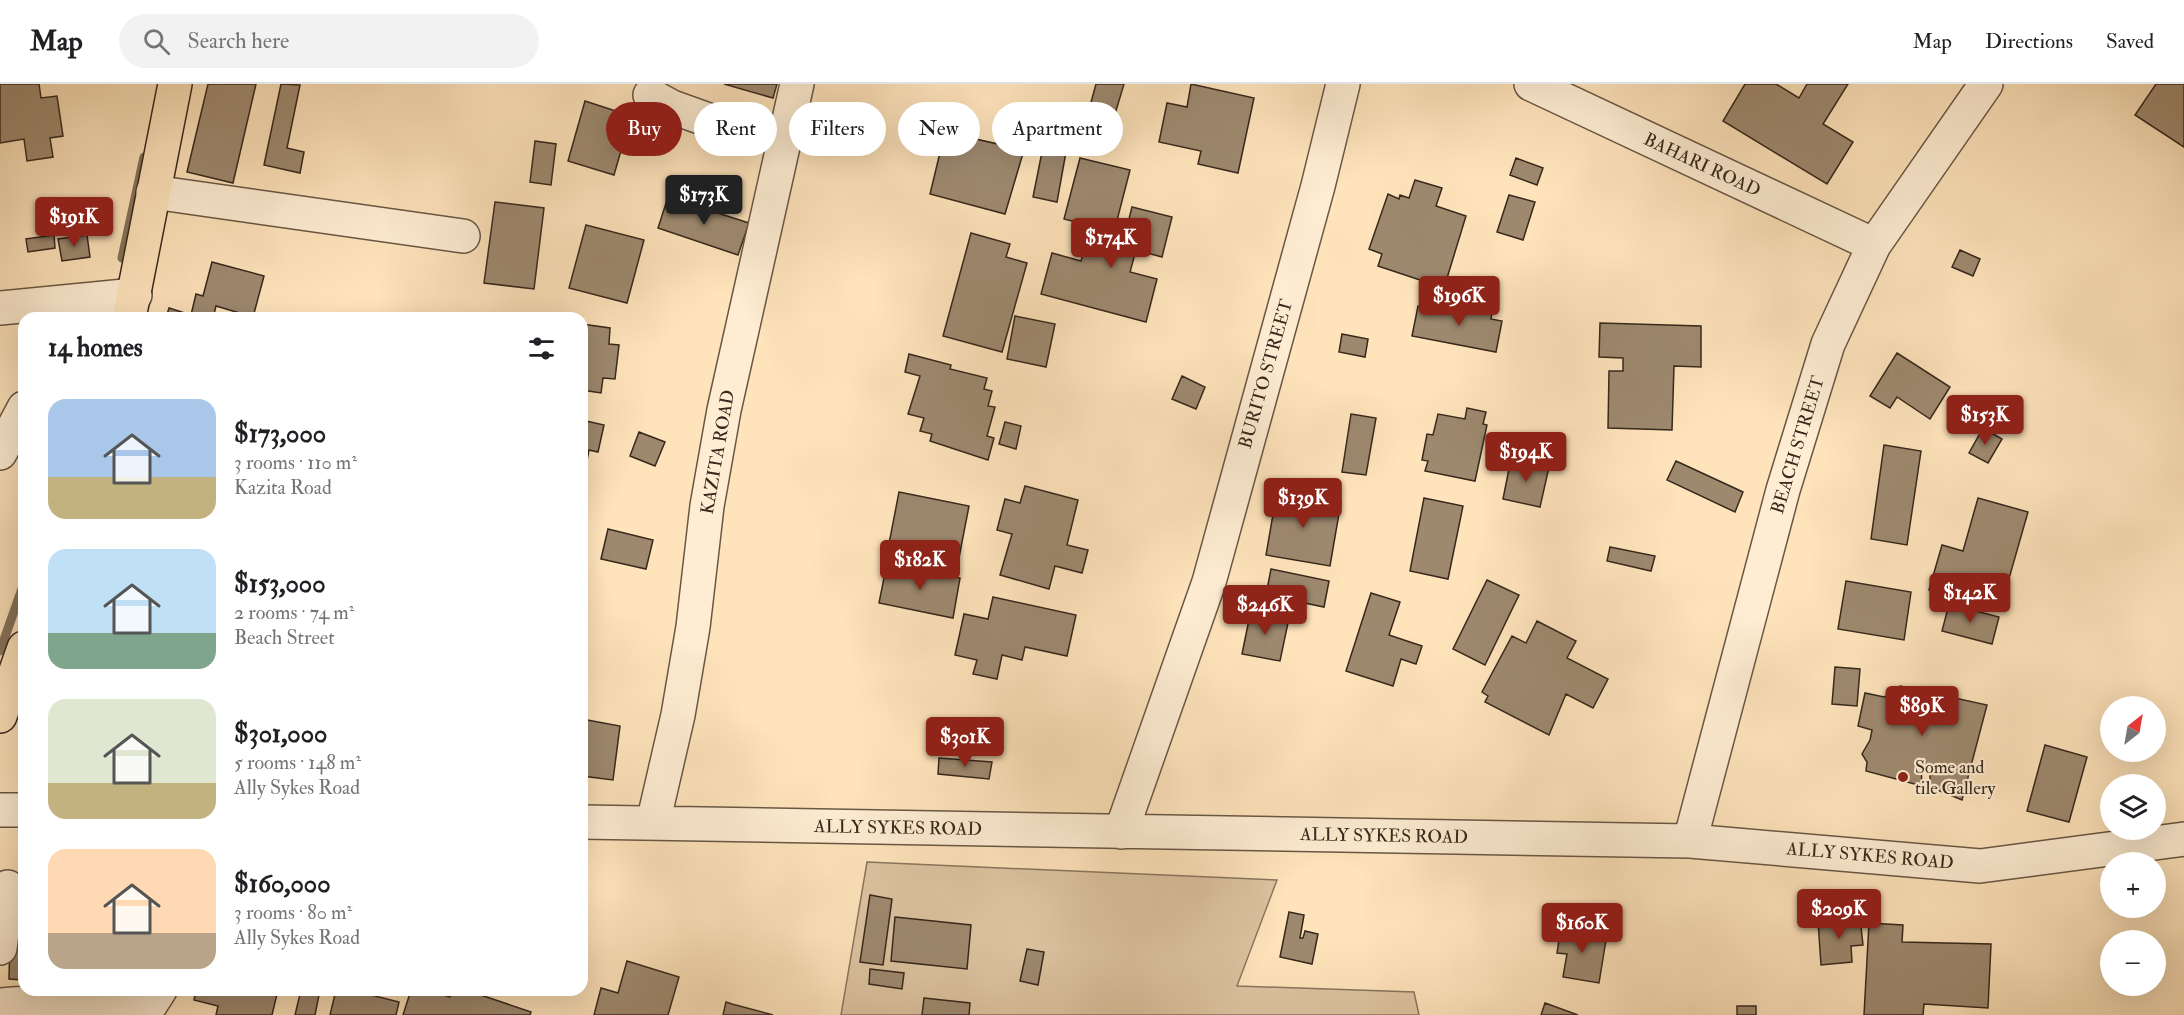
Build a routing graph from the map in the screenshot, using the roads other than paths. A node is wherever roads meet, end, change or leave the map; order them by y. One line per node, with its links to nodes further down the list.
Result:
1 (175, 84): 8 (main road)
2 (797, 84): 7 (street, KAZITA ROAD)
3 (1343, 84): 21 (street, BURITO STREET)
4 (1531, 84): 10 (street, BAHARI ROAD)
5 (1986, 84): 10 (street, BEACH STREET)
6 (650, 95): 7 (street)
7 (785, 136): 20 (street, KAZITA ROAD)
8 (153, 192): 9 (street); 11 (main road)
9 (463, 236)
10 (1874, 245): 23 (street, BEACH STREET)
11 (132, 307): 12 (street)
12 (0, 308)
13 (18, 419): 14 (street)
14 (0, 453)
15 (18, 665): 16 (main road)
16 (0, 715)
17 (0, 810): 18 (street)
18 (18, 810)
19 (588, 822): 20 (street, ALLY SYKES ROAD)
20 (653, 823): 21 (street, ALLY SYKES ROAD)
21 (1121, 832): 23 (street, ALLY SYKES ROAD)
22 (2184, 839): 23 (street, ALLY SYKES ROAD)
23 (1690, 841)
24 (11, 888): 25 (street)
25 (0, 948)
26 (156, 996): 27 (street)
27 (0, 1005)

